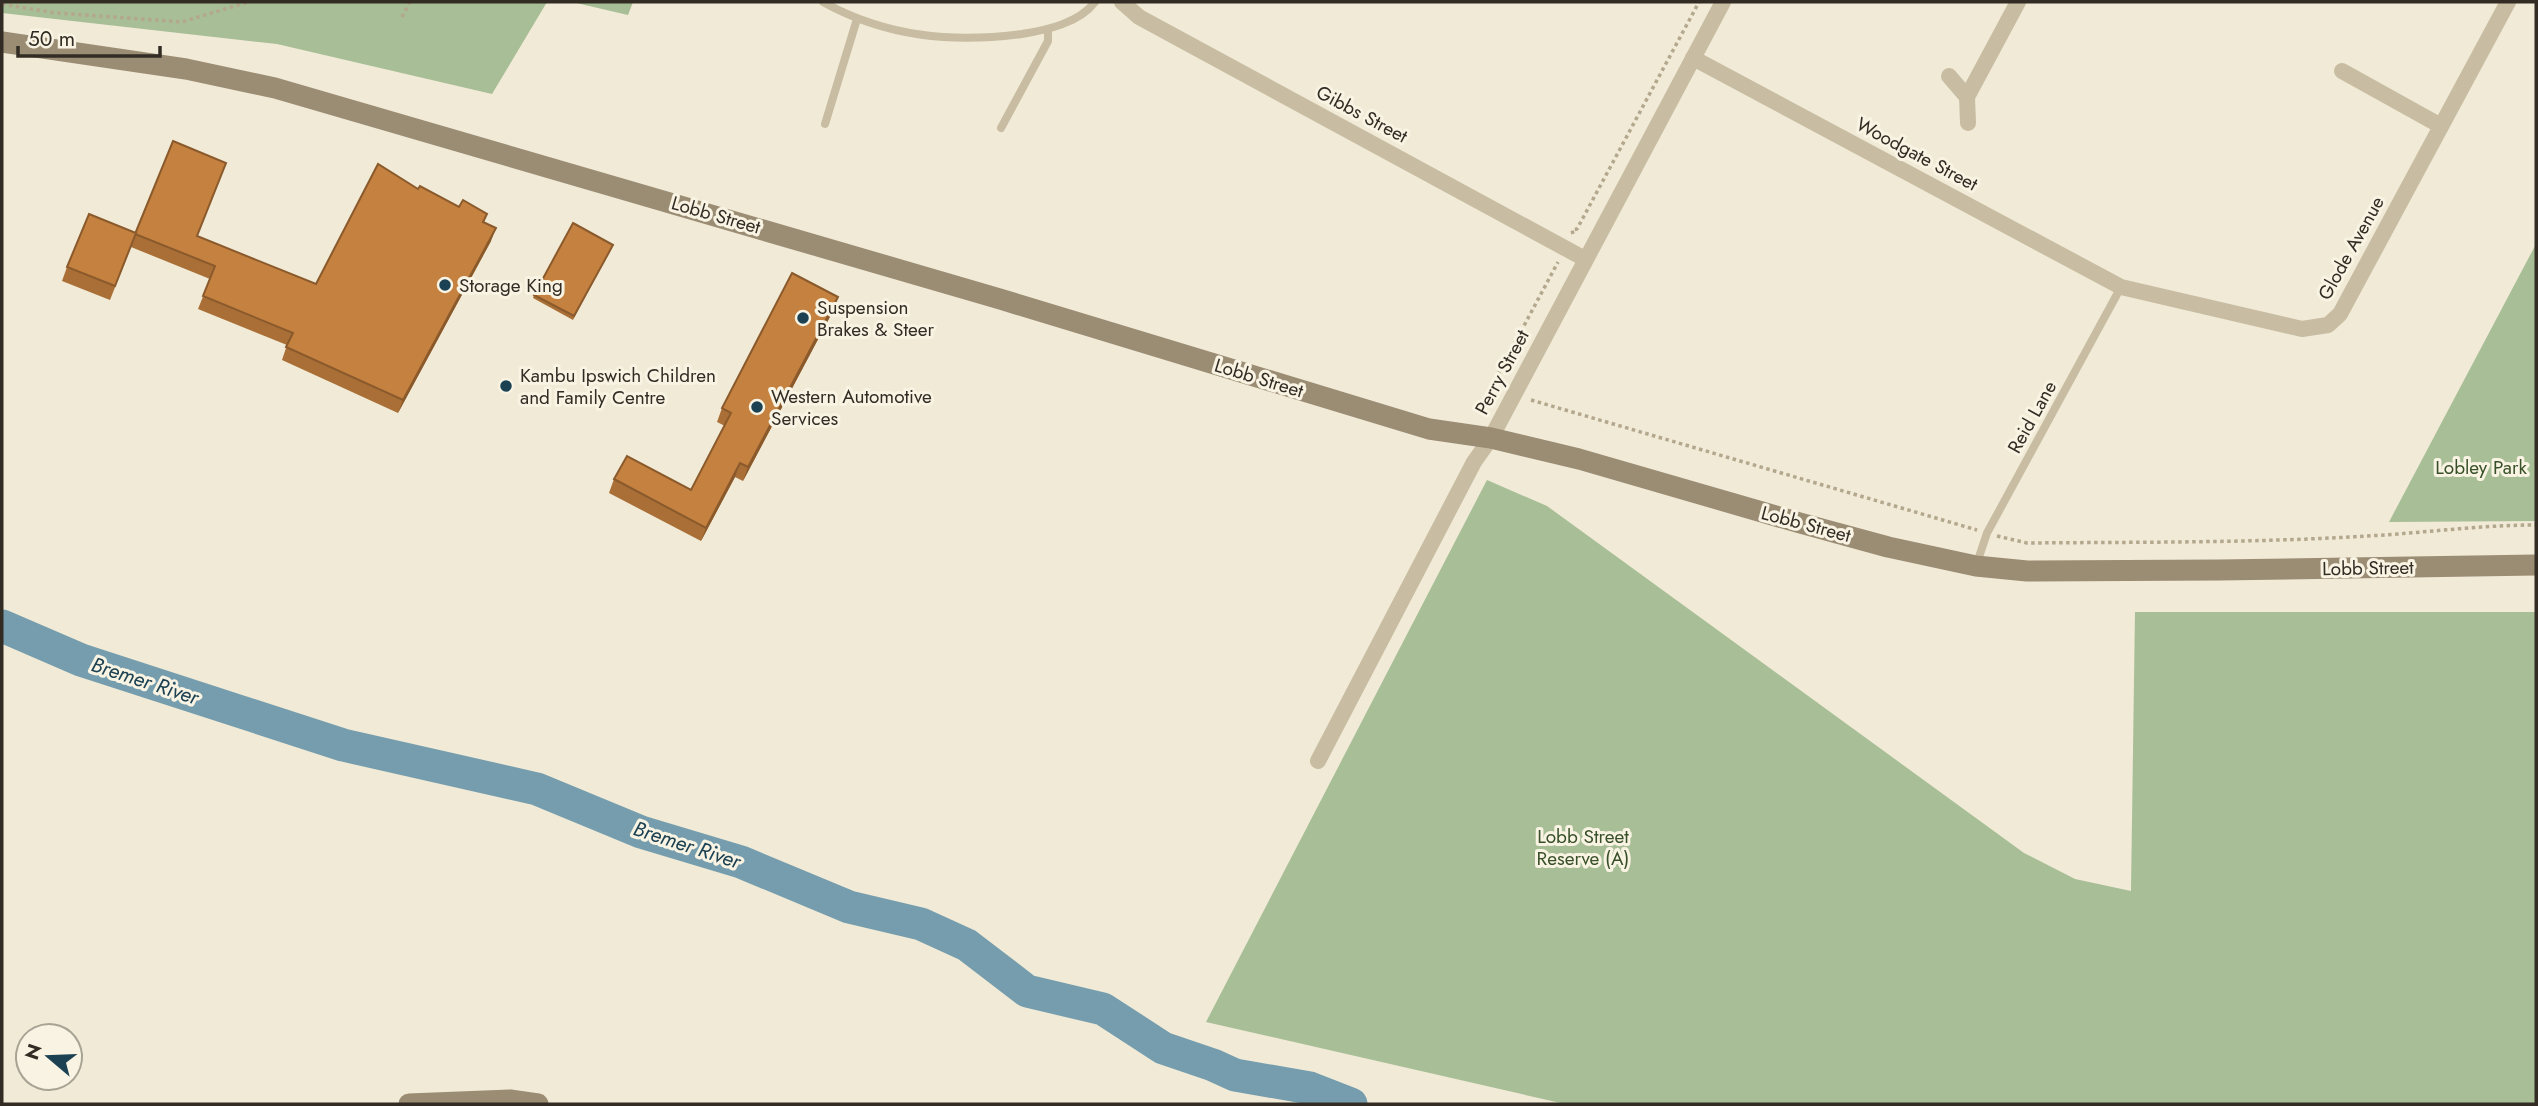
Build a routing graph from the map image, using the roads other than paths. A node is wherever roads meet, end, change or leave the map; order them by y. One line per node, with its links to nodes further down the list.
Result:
1 (823, 2): 7 (lane)
2 (1095, 2): 8 (lane)
3 (1122, 2): 18 (street, Gibbs Street)
4 (1723, 2): 10 (street, Perry Street)
5 (2018, 2): 13 (street)
6 (2508, 2): 16 (street, Glode Avenue)
7 (856, 19): 8 (lane); 15 (lane)
8 (1048, 30): 17 (lane)
9 (2, 42): 20 (main road, Lobb Street)
10 (1693, 58): 18 (street, Perry Street); 19 (street, Woodgate Street)
11 (2342, 71): 16 (street)
12 (1949, 76): 13 (street)
13 (1966, 97): 14 (street)
14 (1968, 123)
15 (825, 124)
16 (2441, 126): 19 (street, Glode Avenue)
17 (1001, 128)
18 (1586, 259): 20 (street, Perry Street)
19 (2121, 286): 22 (lane, Reid Lane)
20 (1491, 438): 22 (main road, Lobb Street); 23 (street, Perry Street)
21 (2536, 565): 22 (main road, Lobb Street)
22 (1976, 566)
23 (1318, 761)
24 (409, 1104): 25 (main road)
25 (538, 1104)

